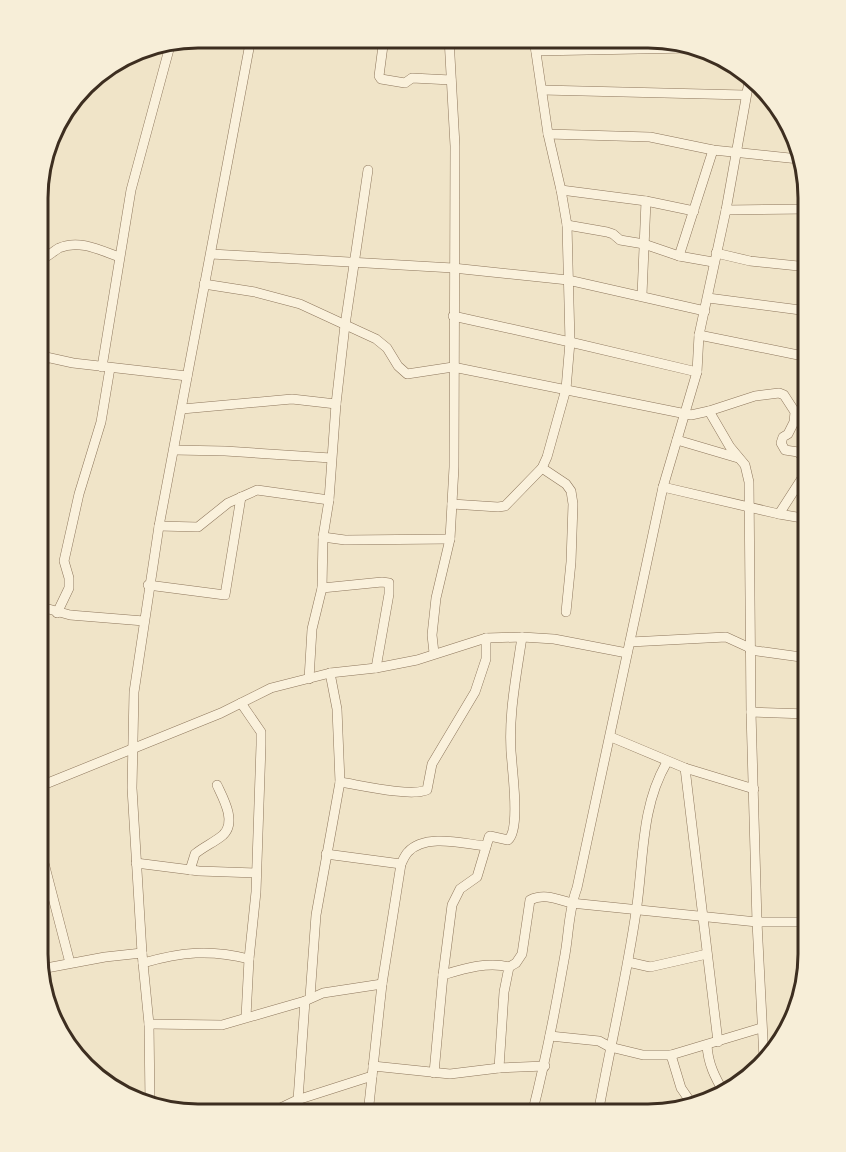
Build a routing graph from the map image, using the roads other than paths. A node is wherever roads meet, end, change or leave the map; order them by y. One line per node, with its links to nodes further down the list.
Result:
1 (246, 48): 24 (street)
2 (383, 48): 8 (street)
3 (449, 48): 8 (street)
4 (536, 48): 7 (street)
5 (580, 48): 7 (street)
6 (169, 51): 27 (street)
7 (536, 51): 10 (street)
8 (450, 80): 31 (street)
9 (748, 86): 11 (street)
10 (542, 90): 11 (street); 12 (street)
11 (745, 95): 14 (street)
12 (548, 134): 13 (street); 17 (street)
13 (713, 150): 14 (street); 21 (street)
14 (736, 152): 15 (street); 20 (street)
15 (793, 158)
16 (368, 170): 29 (street)
17 (561, 190): 18 (street); 22 (street)
18 (645, 201): 21 (street); 23 (street)
19 (798, 209): 20 (street)
20 (726, 210): 28 (street)
21 (694, 211): 26 (street)
22 (567, 225): 23 (street); 32 (street)
23 (644, 244): 26 (street); 34 (street)
24 (210, 254): 29 (street); 33 (street)
25 (48, 256): 27 (street)
26 (679, 256): 28 (street)
27 (119, 257): 44 (street)
28 (714, 258): 30 (street); 35 (street)
29 (353, 262): 31 (street); 39 (street)
30 (798, 266)
31 (453, 268): 32 (street); 38 (street)
32 (568, 280): 34 (street); 41 (street)
33 (204, 284): 39 (street); 47 (street)
34 (642, 295): 37 (street)
35 (708, 298): 36 (street); 37 (street)
36 (798, 310)
37 (705, 311): 40 (street)
38 (453, 316): 41 (street); 45 (street)
39 (345, 325): 45 (street); 49 (street)
40 (699, 335): 42 (street); 46 (street)
41 (570, 342): 46 (street); 48 (street)
42 (798, 355)
43 (48, 356): 44 (street)
44 (106, 367): 47 (street); 74 (street)
45 (453, 367): 48 (street); 63 (street)
46 (697, 372): 52 (street)
47 (187, 376): 50 (street)
48 (566, 389): 52 (street); 58 (street)
49 (336, 404): 50 (street); 56 (street)
50 (182, 409): 54 (street)
51 (709, 411): 52 (street); 55 (street); 57 (street)
52 (686, 414): 53 (street)
53 (677, 440): 57 (street); 60 (street)
54 (174, 450): 56 (street); 67 (street)
55 (798, 452)
56 (331, 458): 62 (street)
57 (738, 458): 64 (street)
58 (542, 468): 63 (street); 73 (street)
59 (798, 485): 65 (street)
60 (663, 487): 64 (street); 78 (street)
61 (241, 497): 62 (street); 67 (street); 70 (street)
62 (329, 500): 68 (street)
63 (452, 504): 69 (street)
64 (750, 507): 65 (street); 79 (street)
65 (779, 514): 66 (street)
66 (798, 517)
67 (159, 526): 70 (street)
68 (324, 537): 69 (street); 71 (street)
69 (450, 539): 80 (street)
70 (148, 585): 75 (street)
71 (322, 588): 83 (street); 85 (street)
72 (48, 610): 74 (street)
73 (566, 612)
74 (57, 613): 75 (street)
75 (144, 621): 90 (street)
76 (522, 637): 77 (street); 81 (street); 97 (street)
77 (486, 638): 80 (street); 93 (street)
78 (630, 642): 79 (street); 81 (street)
79 (750, 649): 82 (street); 87 (street)
80 (434, 653): 83 (street)
81 (627, 653): 89 (street)
82 (798, 656)
83 (376, 668): 84 (street)
84 (330, 673): 85 (street); 93 (street)
85 (309, 680): 86 (street)
86 (241, 703): 90 (street); 102 (street)
87 (751, 712): 88 (street); 96 (street)
88 (798, 714)
89 (611, 737): 91 (street); 104 (street)
90 (132, 748): 94 (street); 99 (street)
91 (667, 762): 92 (street); 105 (street)
92 (685, 768): 96 (street); 106 (street)
93 (340, 782): 98 (street)
94 (48, 783)
95 (217, 785): 101 (street)
96 (754, 789): 107 (street)
97 (486, 846): 100 (street); 116 (street)
98 (326, 854): 100 (street); 118 (street)
99 (136, 863): 101 (street); 110 (street)
100 (401, 864): 117 (street)
101 (190, 870): 102 (street)
102 (256, 873): 111 (street)
103 (48, 878): 113 (street)
104 (571, 903): 105 (street); 115 (street); 122 (street)
105 (637, 910): 106 (street); 112 (street)
106 (703, 916): 107 (street); 109 (street)
107 (757, 922): 108 (street); 121 (street)
108 (798, 922)
109 (706, 954): 112 (street); 123 (street)
110 (142, 958): 111 (street); 113 (street); 120 (street)
111 (249, 959): 119 (street)
112 (628, 962): 125 (street)
113 (70, 963): 114 (street)
114 (49, 967)
115 (509, 967): 116 (street); 129 (street)
116 (442, 975): 131 (street)
117 (382, 984): 118 (street); 130 (street)
118 (308, 999): 119 (street); 135 (street)
119 (246, 1017): 120 (street)
120 (149, 1024): 133 (street)
121 (761, 1028): 123 (street); 126 (street)
122 (550, 1036): 125 (street); 128 (street)
123 (718, 1042): 124 (street)
124 (707, 1045): 127 (street); 132 (street)
125 (610, 1047): 127 (street); 140 (street)
126 (763, 1050)
127 (670, 1055): 134 (street)
128 (545, 1066): 129 (street); 139 (street)
129 (499, 1068): 131 (street)
130 (373, 1071): 131 (street); 135 (street); 138 (street)
131 (434, 1073)
132 (720, 1086)
133 (150, 1096)
134 (688, 1099)
135 (297, 1100): 136 (street); 137 (street)
136 (289, 1104)
137 (297, 1104)
138 (369, 1104)
139 (535, 1104)
140 (600, 1104)

